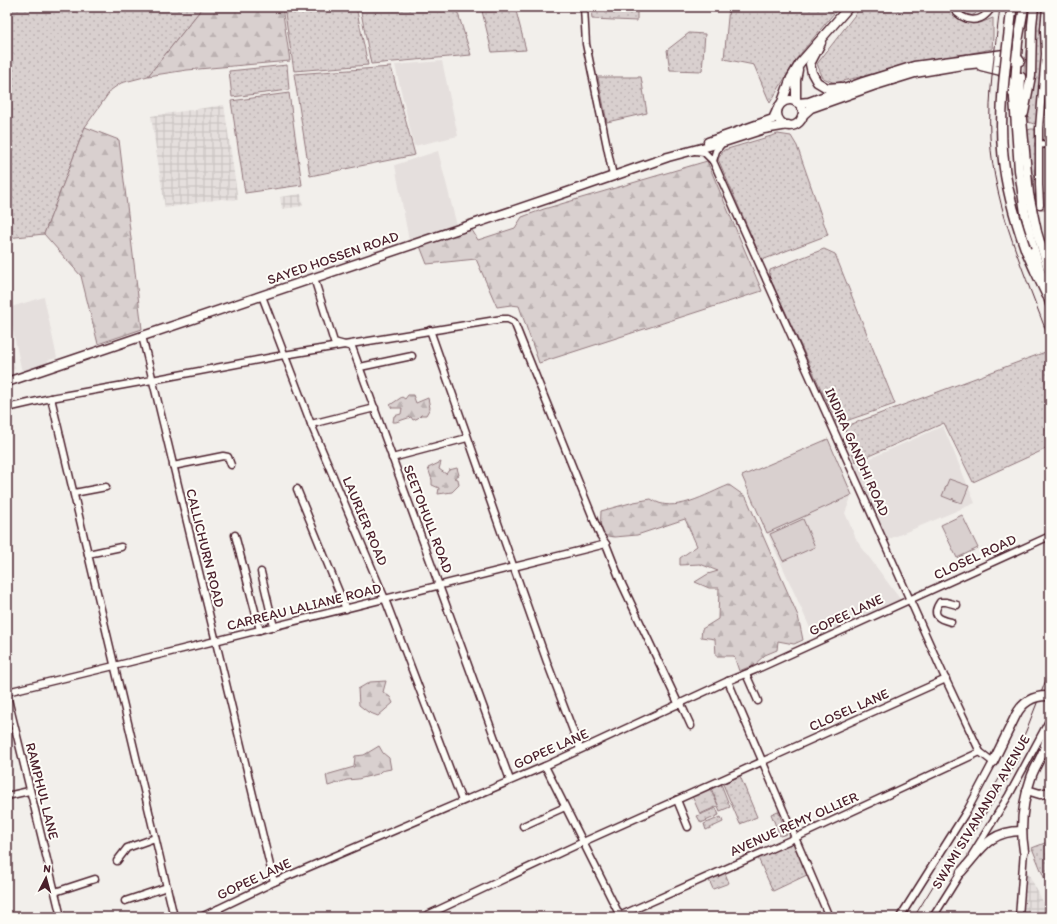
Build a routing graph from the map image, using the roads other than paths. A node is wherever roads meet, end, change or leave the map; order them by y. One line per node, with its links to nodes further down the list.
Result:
1 (584, 7): 33 (street)
2 (849, 7): 12 (main road)
3 (952, 7): 4 (street)
4 (992, 7)
5 (1012, 7): 38 (highway, bridge)
6 (1024, 7): 11 (main road)
7 (1029, 7): 13 (main road)
8 (1034, 7): 25 (main road)
9 (1046, 7): 10 (street)
10 (1047, 23): 28 (street)
11 (1021, 28): 14 (main road); 15 (main road)
12 (826, 32): 16 (main road); 19 (main road)
13 (1023, 50): 15 (main road); 18 (main road)
14 (985, 56): 15 (main road); 19 (main road)
15 (1017, 58): 17 (main road); 18 (main road); 20 (main road)
16 (800, 63): 21 (main road); 22 (main road)
17 (976, 64): 20 (main road); 24 (main road)
18 (1021, 67): 25 (main road)
19 (863, 82): 22 (main road)
20 (1014, 98): 38 (main road)
21 (782, 102): 22 (main road); 23 (main road)
22 (797, 103): 24 (main road)
23 (777, 110): 26 (main road); 31 (main road, SAYED HOSSEN ROAD)
24 (802, 116): 26 (main road)
25 (1022, 124): 35 (main road)
26 (788, 125): 27 (main road, SAYED HOSSEN ROAD)
27 (724, 142): 30 (main road, SAYED HOSSEN ROAD); 32 (street)
28 (1039, 144): 29 (street); 34 (street)
29 (1050, 145)
30 (688, 152): 31 (main road, SAYED HOSSEN ROAD); 32 (street)
31 (672, 156): 33 (main road, SAYED HOSSEN ROAD)
32 (713, 161): 67 (street, INDIRA GANDHI ROAD)
33 (613, 176): 36 (main road, SAYED HOSSEN ROAD)
34 (1040, 205)
35 (1050, 275)
36 (314, 278): 37 (main road, SAYED HOSSEN ROAD); 41 (street, SEETOHULL ROAD)
37 (262, 296): 40 (main road, SAYED HOSSEN ROAD); 42 (street, LAURIER ROAD)
38 (1049, 299)
39 (430, 330): 41 (street); 51 (street); 60 (street)
40 (142, 336): 45 (street, CALLICHURN ROAD); 46 (main road, SAYED HOSSEN ROAD)
41 (343, 345): 42 (street); 44 (street, SEETOHULL ROAD)
42 (284, 354): 45 (street); 50 (street, LAURIER ROAD)
43 (412, 356): 44 (street)
44 (360, 367): 49 (street, SEETOHULL ROAD)
45 (152, 380): 47 (street); 54 (street, CALLICHURN ROAD)
46 (7, 382)
47 (52, 398): 48 (street); 57 (street)
48 (7, 408)
49 (375, 408): 50 (street); 52 (street, SEETOHULL ROAD)
50 (312, 424): 66 (street, LAURIER ROAD)
51 (467, 438): 52 (street); 63 (street)
52 (392, 458): 65 (street, SEETOHULL ROAD)
53 (231, 465): 54 (street)
54 (173, 466): 73 (street, CALLICHURN ROAD)
55 (106, 487): 57 (street)
56 (297, 489): 69 (street)
57 (74, 493): 62 (street)
58 (235, 535): 72 (street)
59 (1050, 536): 67 (street, CLOSEL ROAD)
60 (606, 544): 63 (street, CARREAU LALIANE ROAD); 81 (street)
61 (121, 548): 62 (street)
62 (88, 554): 74 (street)
63 (514, 567): 65 (street, CARREAU LALIANE ROAD); 86 (street)
64 (261, 572): 71 (street)
65 (440, 585): 66 (street, CARREAU LALIANE ROAD); 92 (street, SEETOHULL ROAD)
66 (385, 600): 69 (street, CARREAU LALIANE ROAD); 98 (street, LAURIER ROAD)
67 (910, 600): 75 (street, GOPEE LANE); 76 (street, INDIRA GANDHI ROAD)
68 (957, 606): 70 (street)
69 (346, 609): 71 (street, CARREAU LALIANE ROAD)
70 (950, 622)
71 (274, 627): 72 (street, CARREAU LALIANE ROAD)
72 (260, 630): 73 (street, CARREAU LALIANE ROAD)
73 (215, 641): 74 (street, CARREAU LALIANE ROAD); 110 (street, CALLICHURN ROAD)
74 (114, 666): 78 (street, CARREAU LALIANE ROAD); 103 (street)
75 (746, 674): 77 (street, GOPEE LANE); 80 (street)
76 (946, 680): 88 (street, INDIRA GANDHI ROAD); 89 (street, CLOSEL LANE)
77 (728, 681): 81 (street, GOPEE LANE); 89 (street)
78 (7, 693): 94 (street, RAMPHUL LANE)
79 (1050, 696): 90 (main road, bridge)
80 (758, 701)
81 (680, 704): 83 (street); 86 (street, GOPEE LANE)
82 (1050, 719): 108 (street, SWAMI SIVANANDA AVENUE)
83 (691, 726)
84 (1050, 728): 87 (main road)
85 (1050, 741): 87 (main road)
86 (580, 749): 91 (street, GOPEE LANE)
87 (1044, 750): 93 (main road)
88 (980, 752): 90 (street); 104 (street, AVENUE REMY OLLIER)
89 (763, 762): 97 (street, CLOSEL LANE); 104 (street)
90 (993, 762): 122 (street)
91 (545, 766): 92 (street, GOPEE LANE); 99 (street)
92 (510, 780): 98 (street, GOPEE LANE)
93 (1028, 790): 95 (main road); 102 (main road)
94 (30, 791): 96 (street); 112 (street, RAMPHUL LANE)
95 (1050, 792)
96 (7, 796)
97 (677, 800): 101 (street); 105 (street, CLOSEL LANE)
98 (462, 802): 110 (street, GOPEE LANE)
99 (565, 807): 100 (street); 105 (street)
100 (523, 826)
101 (688, 827)
102 (1022, 831): 106 (main road); 108 (main road)
103 (155, 838): 107 (street); 111 (street)
104 (795, 838): 115 (street, AVENUE REMY OLLIER); 121 (street)
105 (583, 842): 115 (street); 120 (street, CLOSEL LANE)
106 (1024, 851): 124 (street)
107 (117, 861)
108 (961, 872): 123 (street, SWAMI SIVANANDA AVENUE)
109 (95, 879): 112 (street)
110 (274, 882): 114 (street, GOPEE LANE)
111 (167, 887): 113 (street); 117 (street)
112 (55, 892): 116 (street, RAMPHUL LANE)
113 (125, 901)
114 (218, 909): 118 (street, GOPEE LANE); 119 (street)
115 (618, 916)
116 (61, 917)
117 (174, 917)
118 (201, 917)
119 (221, 917)
120 (423, 917)
121 (829, 917)
122 (900, 917)
123 (933, 917)
124 (1019, 917)

